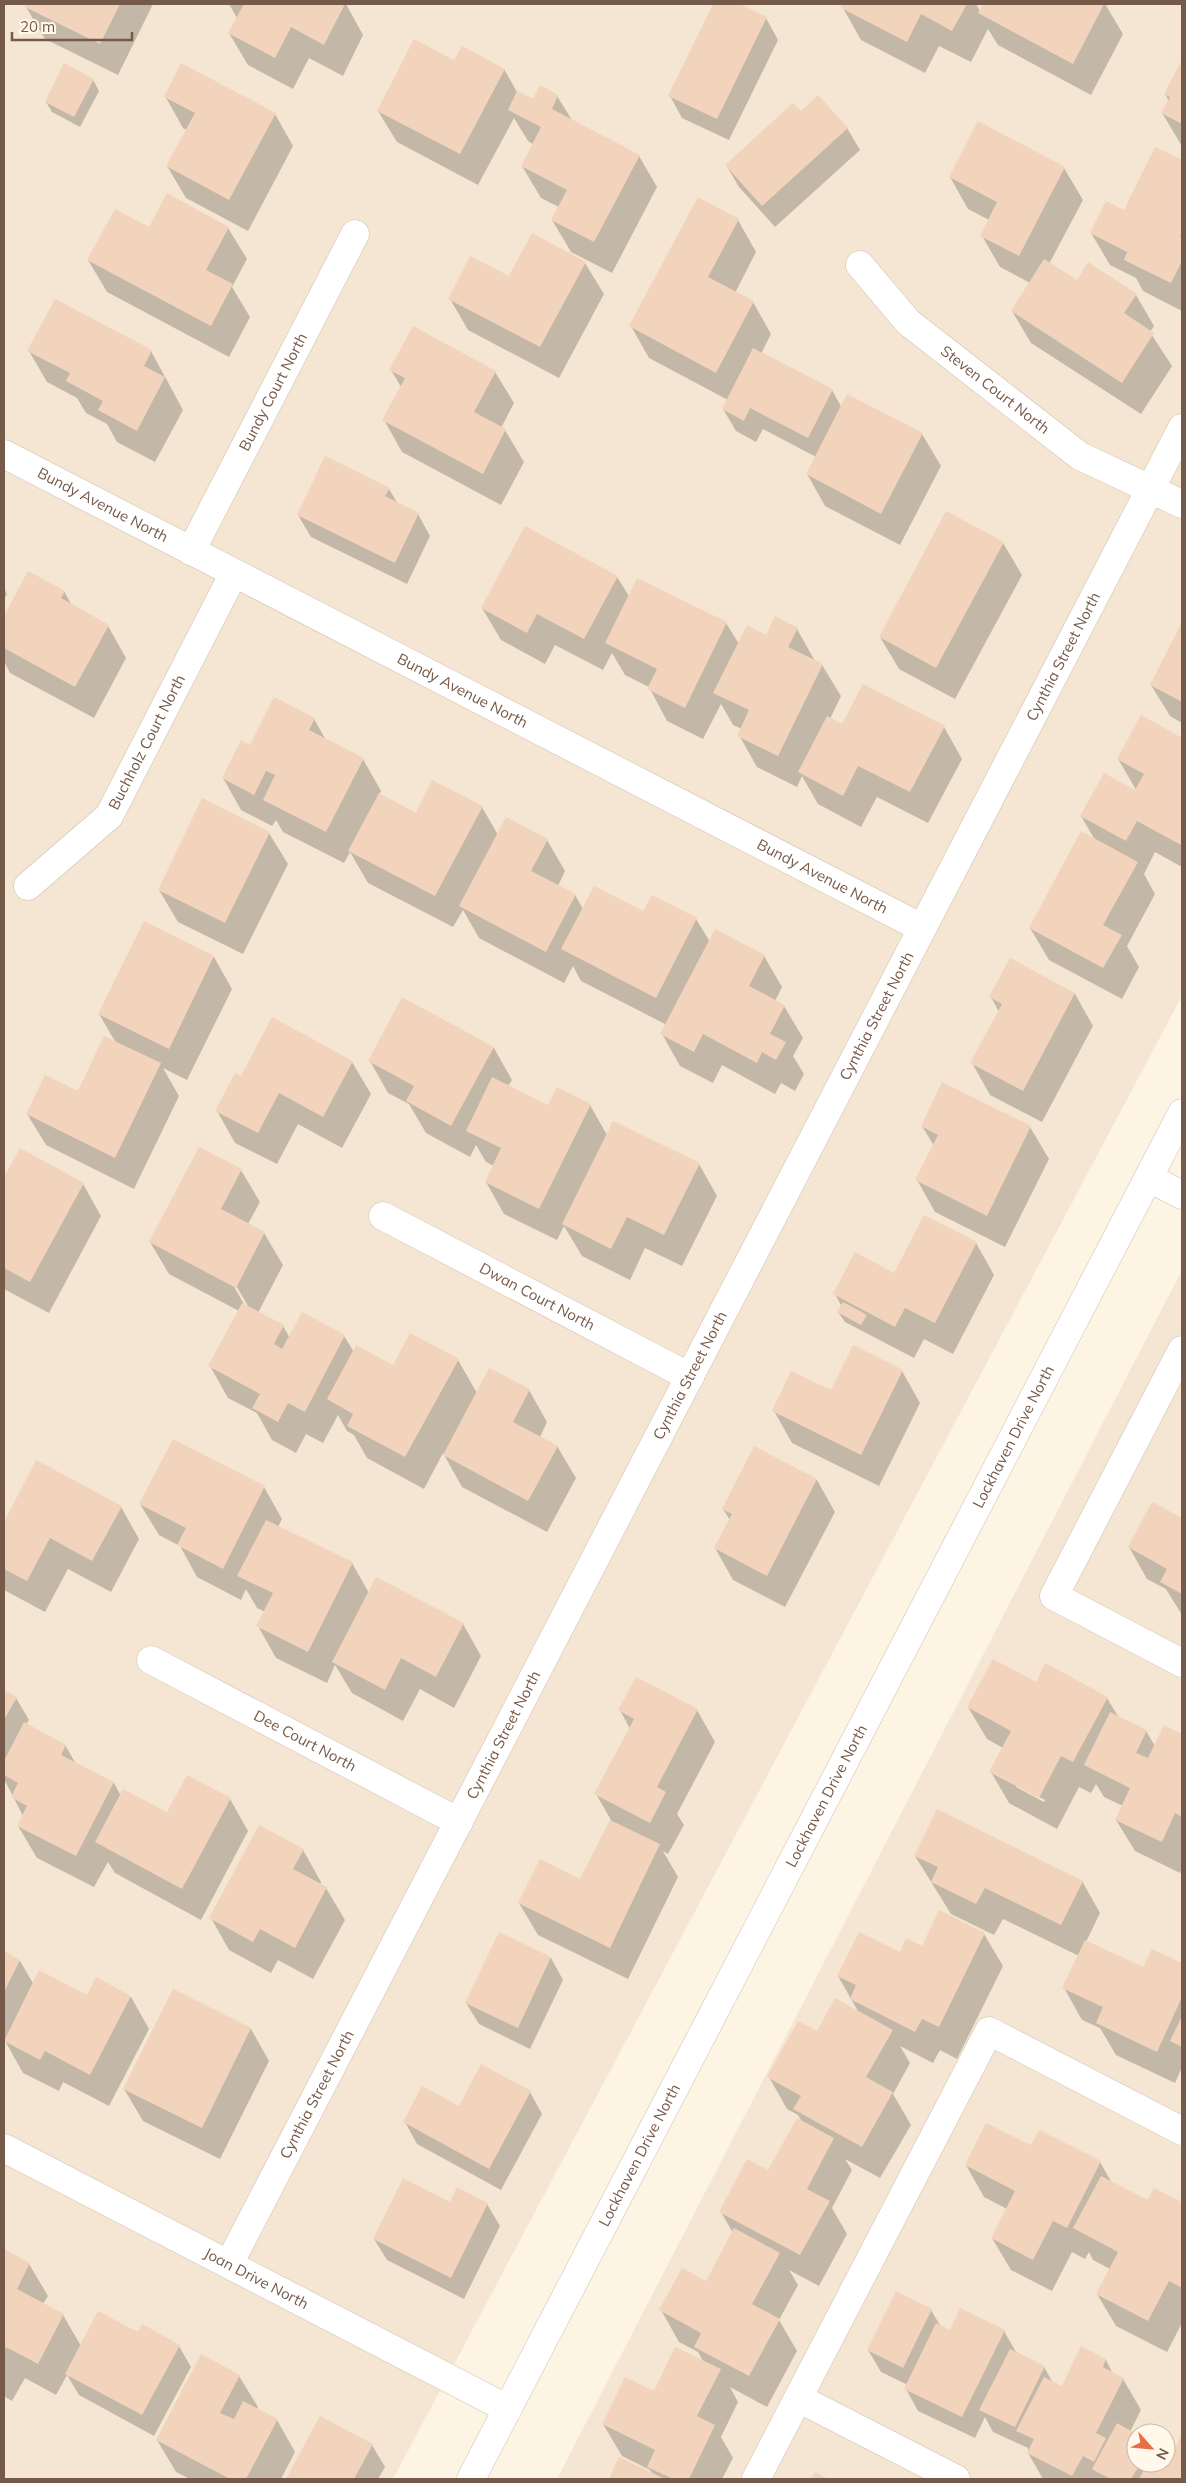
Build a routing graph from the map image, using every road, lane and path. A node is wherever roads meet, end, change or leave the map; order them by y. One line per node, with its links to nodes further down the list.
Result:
1 (355, 234): 7 (street, Bundy Court North)
2 (860, 264): 5 (street, Steven Court North)
3 (1182, 428): 5 (street, Cynthia Street North)
4 (4, 454): 7 (street, Bundy Avenue North)
5 (1151, 488): 6 (street, Steven Court North); 10 (street, Cynthia Street North)
6 (1182, 504)
7 (191, 551): 8 (street, Bundy Avenue North)
8 (234, 573): 9 (street, Buchholz Court North); 10 (street, Bundy Avenue North)
9 (28, 886)
10 (922, 928): 16 (street, Cynthia Street North)
11 (1182, 1113): 12 (street, Lockhaven Drive North)
12 (1149, 1178): 13 (street); 24 (street, Lockhaven Drive North)
13 (1182, 1195)
14 (383, 1216): 16 (street, Dwan Court North)
15 (1182, 1350): 18 (street)
16 (690, 1377): 19 (street, Cynthia Street North)
17 (151, 1660): 19 (street, Dee Court North)
18 (1182, 1663)
19 (459, 1822): 22 (street, Cynthia Street North)
20 (1182, 2131): 23 (street)
21 (4, 2148): 22 (street, Joan Drive North)
22 (230, 2264): 24 (street, Joan Drive North)
23 (798, 2398): 26 (street); 27 (street)
24 (508, 2409): 25 (street, Lockhaven Drive North)
25 (471, 2479)
26 (756, 2479)
27 (956, 2479)

